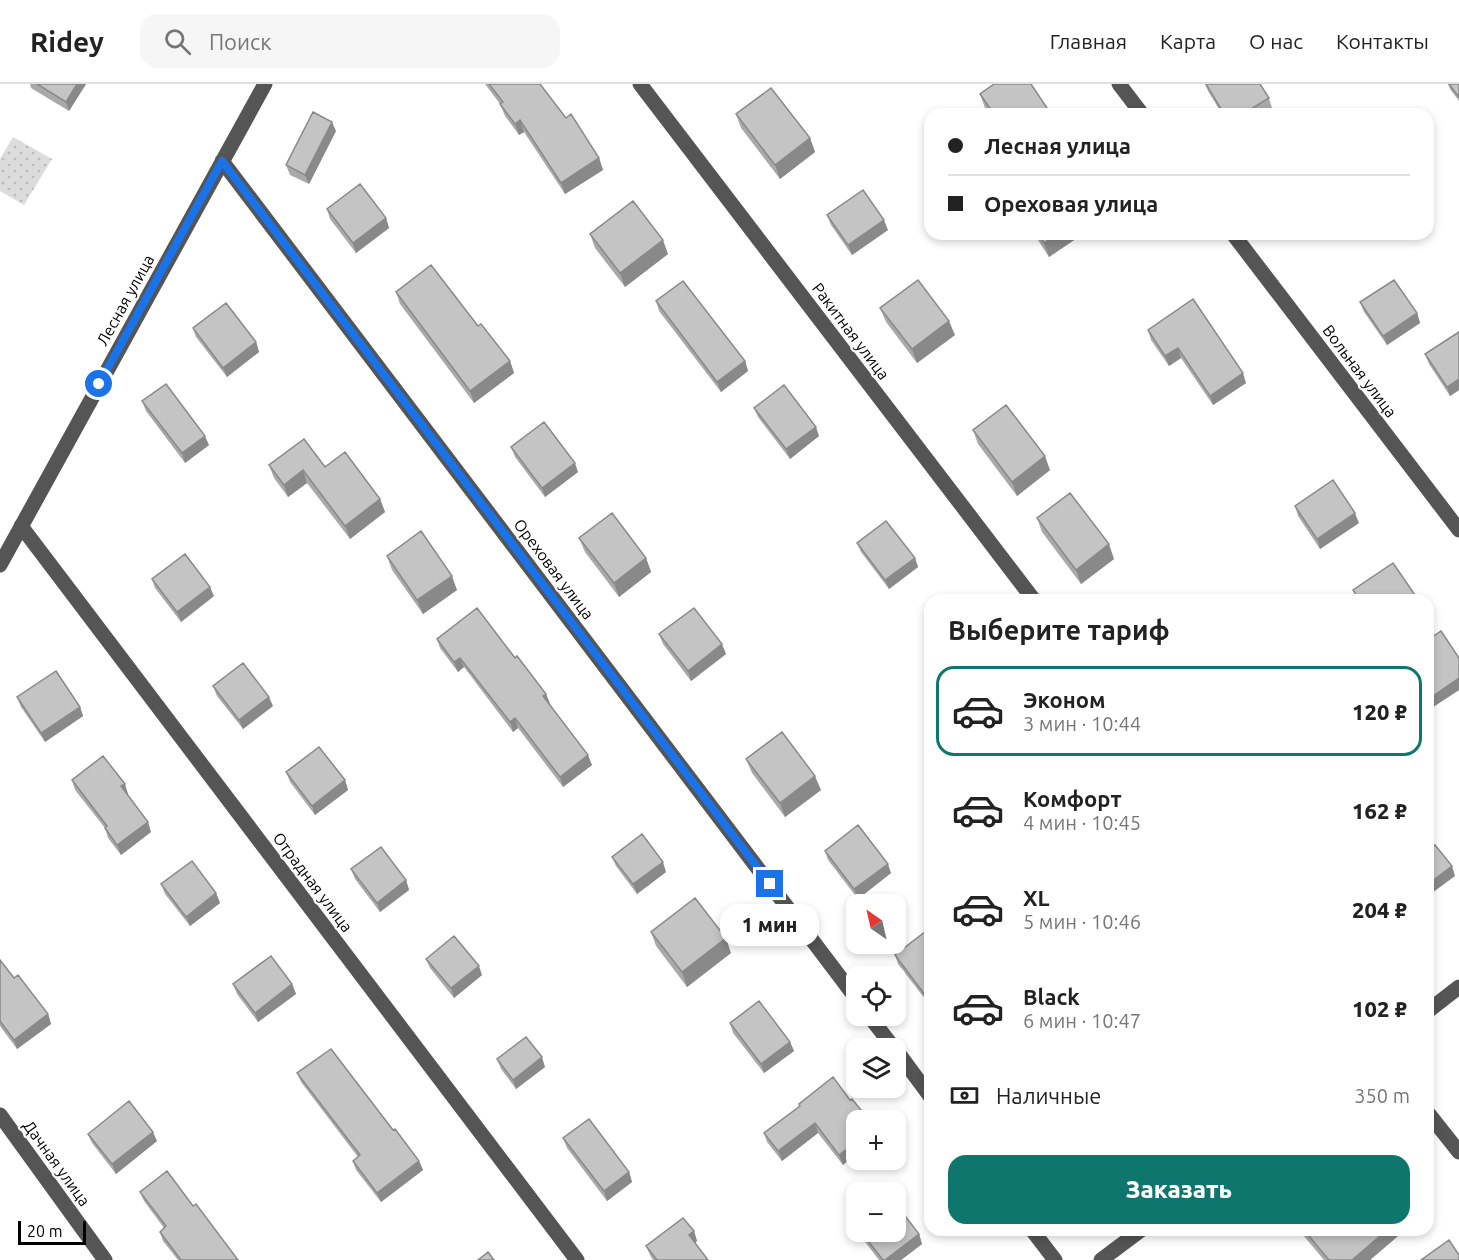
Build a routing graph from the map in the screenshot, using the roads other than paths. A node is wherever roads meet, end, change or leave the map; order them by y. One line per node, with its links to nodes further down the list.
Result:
1 (266, 84): 5 (street, Лесная улица)
2 (640, 84): 10 (street, Ракитная улица)
3 (1119, 84): 4 (street)
4 (1137, 108)
5 (222, 161): 7 (street, Лесная улица); 11 (street, Ореховая улица)
6 (1238, 240): 8 (street, Вольная улица)
7 (21, 526): 9 (street, Лесная улица); 24 (street, Отрадная улица)
8 (1459, 530)
9 (0, 565)
10 (1029, 594)
11 (846, 986)
12 (1459, 987): 13 (street)
13 (1434, 1006)
14 (877, 1026): 15 (street)
15 (886, 1038)
16 (906, 1064): 17 (street)
17 (924, 1088)
18 (0, 1115): 23 (street, Дачная улица)
19 (1434, 1121): 20 (street)
20 (1459, 1152)
21 (1036, 1236): 25 (street)
22 (1133, 1236): 26 (street)
23 (105, 1260)
24 (577, 1260)
25 (1054, 1260)
26 (1101, 1260)

